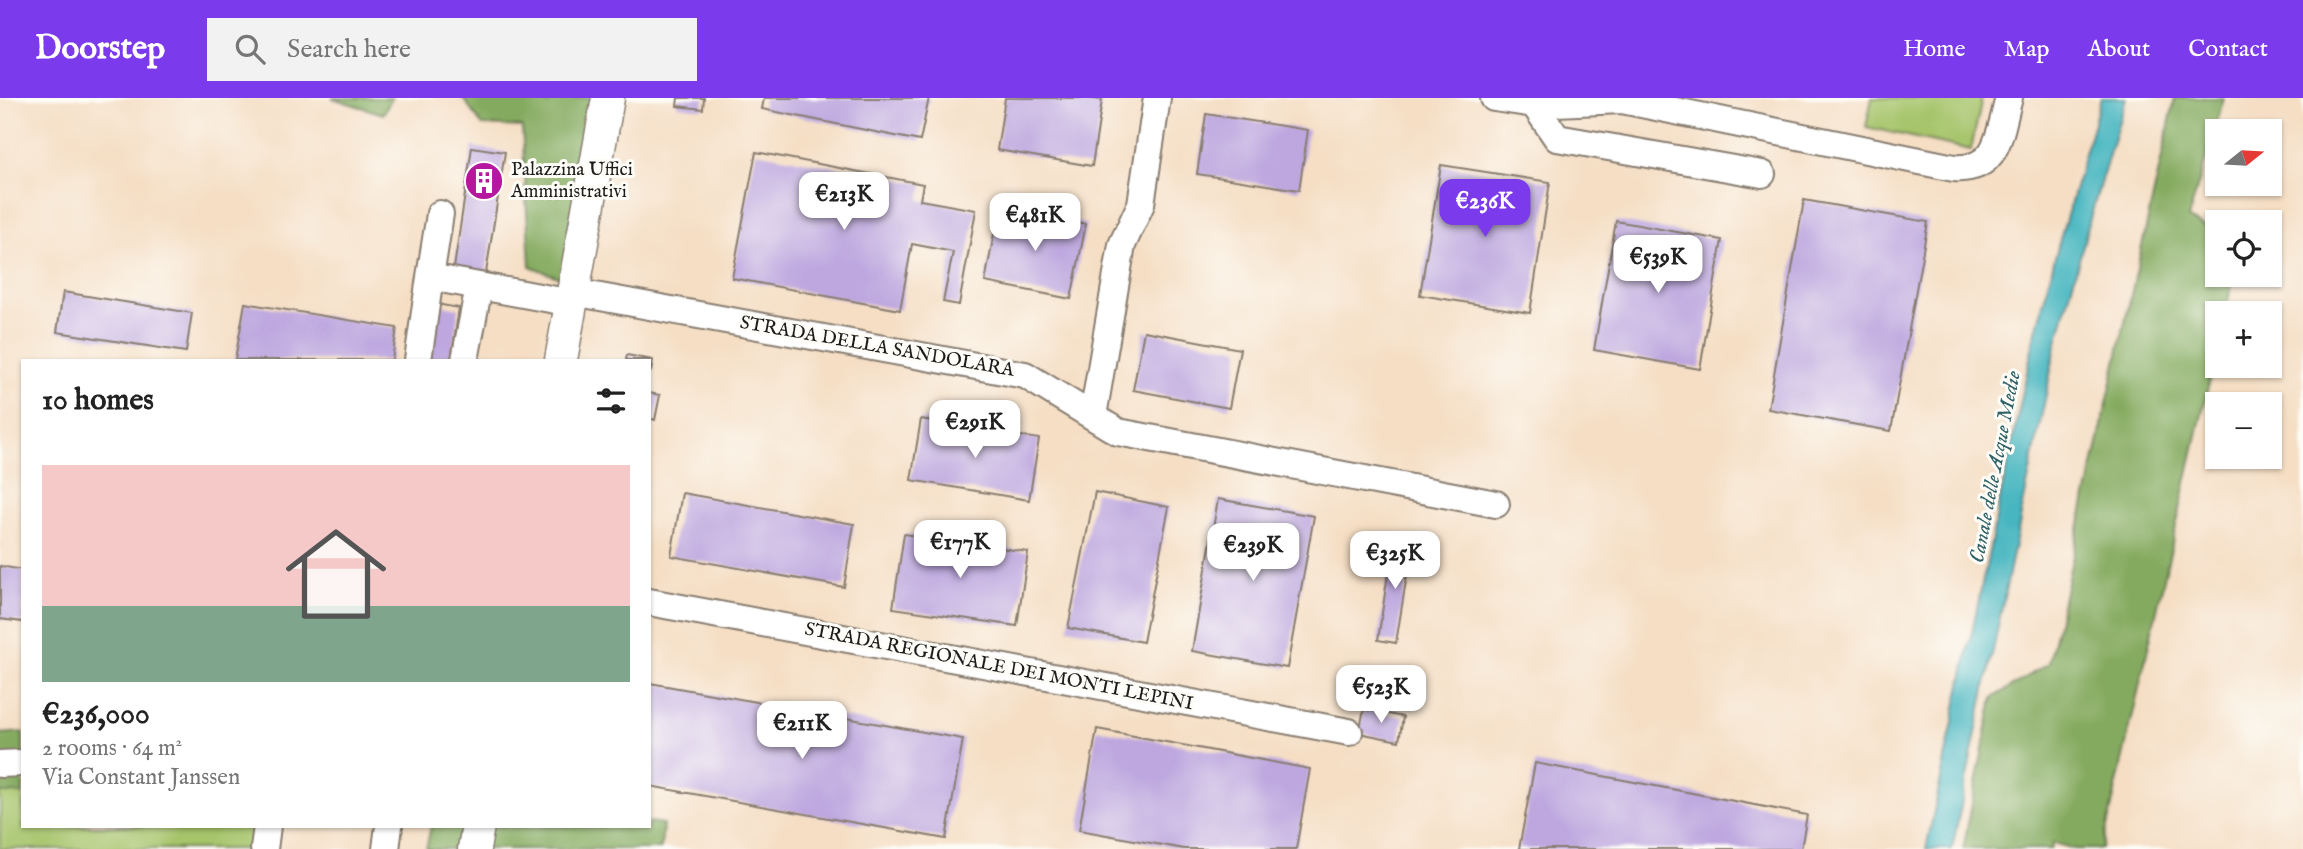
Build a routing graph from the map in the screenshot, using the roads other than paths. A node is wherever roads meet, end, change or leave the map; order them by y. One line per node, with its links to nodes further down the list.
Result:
1 (608, 98): 10 (main road)
2 (1157, 98): 14 (street)
3 (1494, 98): 5 (street)
4 (2009, 98): 5 (street)
5 (1534, 104): 6 (street)
6 (1762, 174)
7 (440, 214): 8 (street)
8 (430, 276): 9 (street, STRADA DELLA SANDOLARA); 11 (street)
9 (479, 286): 10 (street, STRADA DELLA SANDOLARA); 12 (street)
10 (573, 298): 13 (main road); 14 (street, STRADA DELLA SANDOLARA)
11 (418, 359)
12 (465, 359)
13 (561, 359)
14 (1093, 416): 15 (street, STRADA DELLA SANDOLARA)
15 (1496, 504)
16 (651, 602): 17 (street, STRADA REGIONALE DEI MONTI LEPINI)
17 (1349, 732)
18 (21, 763): 19 (street)
19 (0, 764)
20 (267, 828): 23 (street)
21 (389, 828): 24 (street)
22 (478, 828): 25 (main road)
23 (264, 849)
24 (386, 849)
25 (474, 849)

